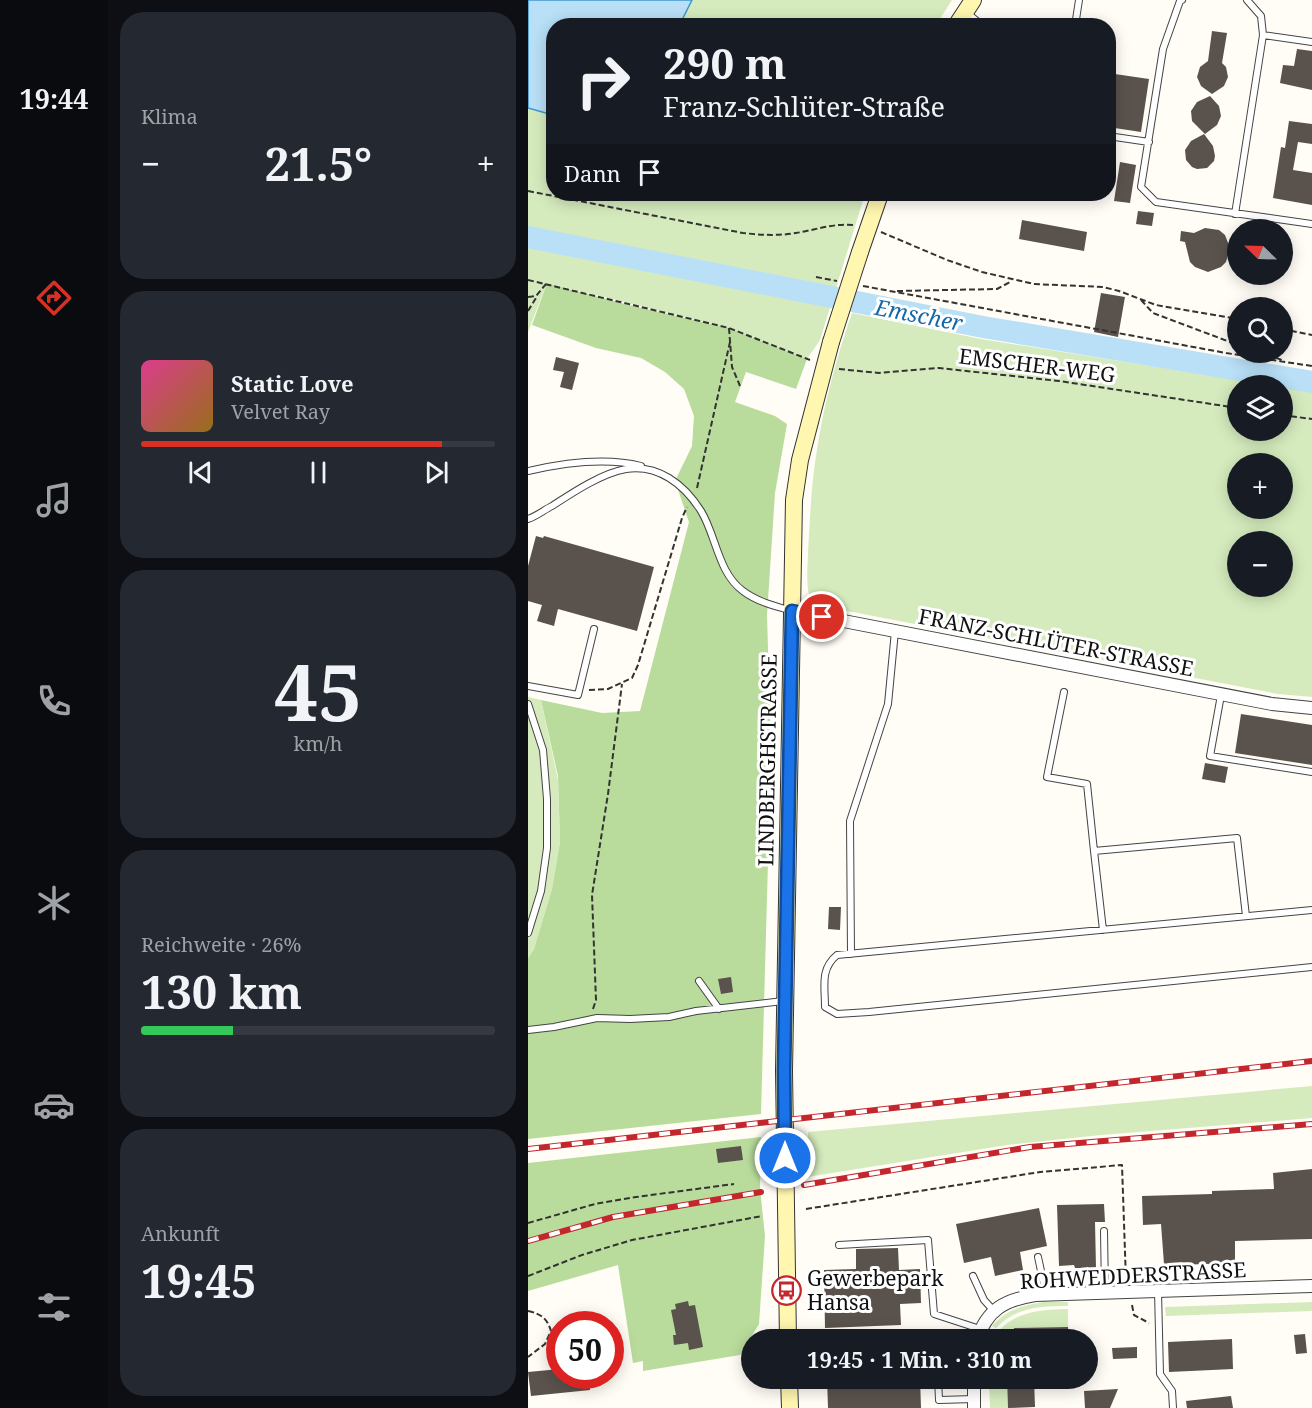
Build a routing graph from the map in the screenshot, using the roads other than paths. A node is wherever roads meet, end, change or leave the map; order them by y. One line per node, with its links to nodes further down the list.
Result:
1 (1079, 0): 4 (lane)
2 (1180, 0): 8 (lane)
3 (1247, 0): 5 (lane)
4 (1076, 18)
5 (1263, 34): 6 (lane); 10 (lane)
6 (1312, 42)
7 (1116, 137): 8 (lane)
8 (1149, 142): 10 (lane)
9 (878, 201): 15 (main road, LINDBERGHSTRASSE, bridge)
10 (1235, 214): 11 (lane)
11 (1312, 224)
12 (650, 468): 13 (lane); 14 (lane); 15 (lane)
13 (528, 471)
14 (528, 519)
15 (792, 611): 17 (street, FRANZ-SCHLÜTER-STRASSE); 32 (main road, LINDBERGHSTRASSE)
16 (594, 629): 18 (lane)
17 (895, 631): 20 (street, FRANZ-SCHLÜTER-STRASSE); 29 (lane)
18 (528, 686)
19 (1064, 692): 24 (lane)
20 (1221, 694): 22 (street, FRANZ-SCHLÜTER-STRASSE); 23 (lane)
21 (528, 704): 28 (lane)
22 (1312, 708)
23 (1312, 772)
24 (1094, 851): 26 (lane); 27 (lane)
25 (1312, 910): 26 (lane)
26 (1246, 916): 27 (lane)
27 (1103, 930): 29 (lane)
28 (528, 933)
29 (851, 954): 30 (lane)
30 (1312, 967)
31 (699, 981): 33 (lane)
32 (785, 1001): 33 (lane); 44 (main road, LINDBERGHSTRASSE)
33 (719, 1009): 34 (lane)
34 (528, 1030)
35 (1104, 1231): 41 (lane)
36 (839, 1245): 45 (lane)
37 (1038, 1257): 42 (lane)
38 (973, 1276): 43 (lane)
39 (1312, 1286): 40 (street, ROHWEDDERSTRASSE)
40 (1158, 1291): 41 (street, ROHWEDDERSTRASSE); 51 (lane)
41 (1105, 1293): 42 (street, ROHWEDDERSTRASSE)
42 (1046, 1294): 43 (street, ROHWEDDERSTRASSE)
43 (994, 1311): 46 (street, ROHWEDDERSTRASSE)
44 (788, 1329)
45 (968, 1329)
46 (982, 1329)
47 (789, 1389): 50 (main road)
48 (938, 1389): 49 (lane)
49 (974, 1403)
50 (790, 1408)
51 (1173, 1408)

